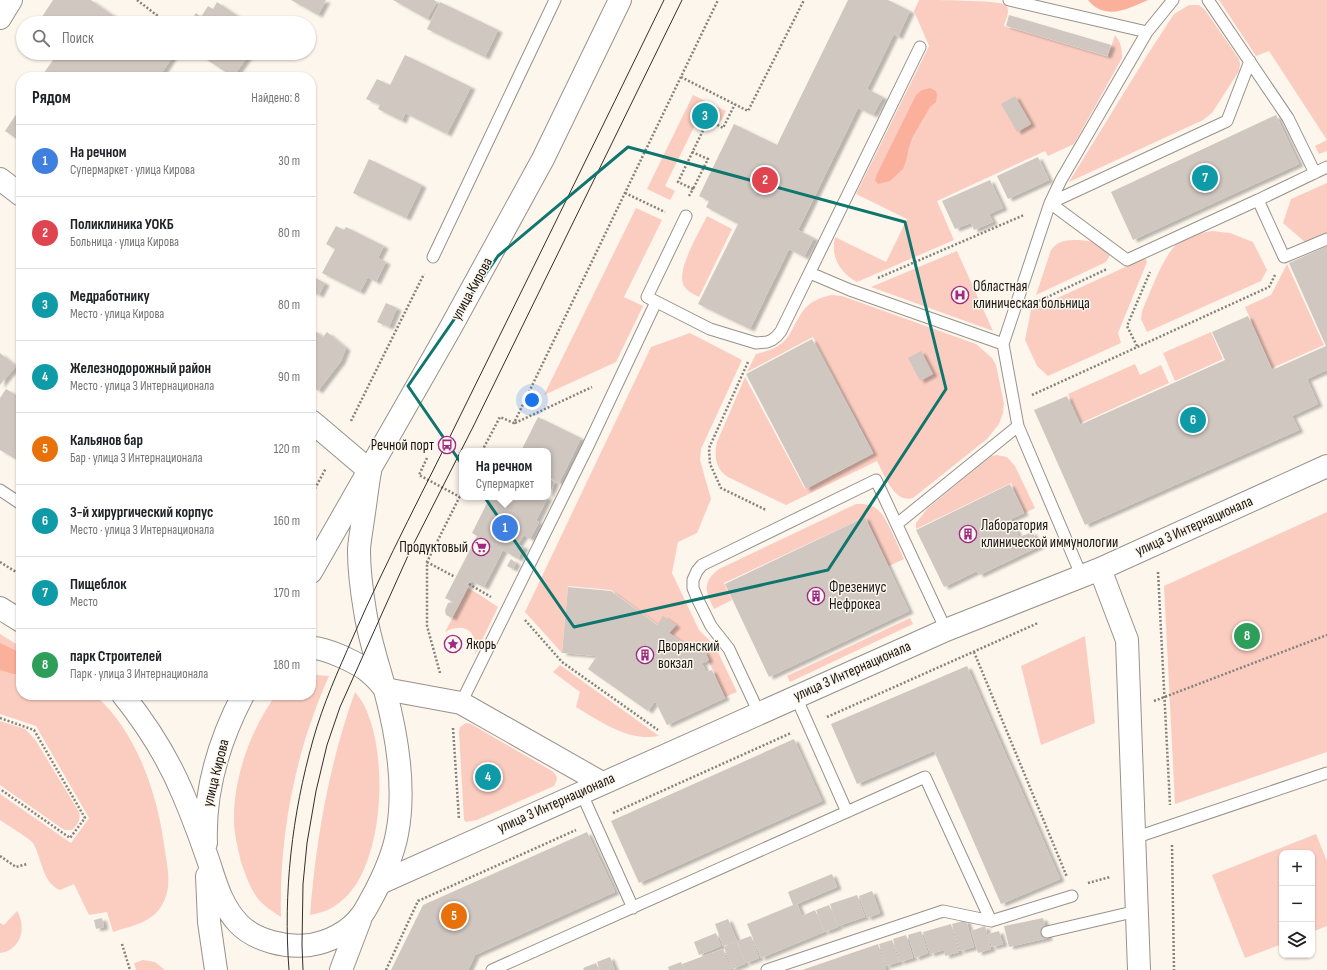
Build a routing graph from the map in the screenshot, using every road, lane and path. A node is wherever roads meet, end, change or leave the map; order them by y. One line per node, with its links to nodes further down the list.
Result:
1 (11, 0): 11 (main road)
2 (137, 0): 10 (path)
3 (555, 0): 31 (lane)
4 (620, 0): 50 (main road, улица Кирова)
5 (718, 0): 15 (path)
6 (804, 0): 16 (path)
7 (1009, 0): 12 (lane)
8 (1173, 0): 12 (lane)
9 (1208, 0): 14 (lane)
10 (158, 16)
11 (0, 18)
12 (1147, 32): 26 (lane)
13 (920, 48): 34 (lane)
14 (1250, 61): 19 (lane); 26 (lane)
15 (681, 77): 16 (path); 23 (path)
16 (735, 104): 17 (path)
17 (692, 152): 21 (path); 21 (path)
18 (1327, 167): 19 (lane)
19 (1314, 173): 24 (lane)
20 (0, 179): 22 (main road)
21 (693, 189): 25 (path)
22 (16, 191)
23 (625, 193): 27 (path); 43 (path)
24 (1258, 200): 30 (lane); 32 (lane)
25 (687, 201)
26 (1050, 203): 33 (lane); 35 (path); 37 (lane)
27 (661, 211)
28 (686, 216): 36 (lane)
29 (1327, 239): 32 (lane)
30 (1162, 244): 33 (lane); 40 (path)
31 (433, 257): 46 (path)
32 (1284, 257): 40 (path)
33 (1127, 260): 37 (path)
34 (810, 272): 35 (lane); 38 (lane)
35 (850, 290): 39 (lane)
36 (656, 302): 38 (lane); 41 (lane)
37 (1013, 313): 39 (lane)
38 (756, 343): 55 (path)
39 (1003, 344): 42 (lane)
40 (1137, 346): 42 (path)
41 (621, 374): 43 (path); 66 (lane)
42 (1014, 403): 45 (lane)
43 (514, 423): 47 (path)
44 (316, 426): 46 (main road)
45 (1018, 426): 56 (lane); 62 (lane)
46 (338, 444): 50 (main road); 51 (path)
47 (484, 448)
48 (427, 458): 53 (path)
49 (1327, 466): 57 (main road, улица 3 Интернационала)
50 (370, 470): 60 (main road, улица Кирова); 71 (main road)
51 (316, 486)
52 (0, 490): 54 (lane)
53 (459, 496)
54 (16, 501)
55 (789, 522): 56 (lane); 78 (lane)
56 (897, 524): 68 (lane)
57 (1156, 543): 62 (main road, улица 3 Интернационала); 73 (path)
58 (0, 562): 61 (path)
59 (427, 562): 63 (path)
60 (316, 563)
61 (16, 571)
62 (1091, 573): 68 (main road, улица 3 Интернационала); 77 (main road)
63 (455, 577)
64 (469, 584): 66 (path)
65 (0, 608): 67 (main road)
66 (508, 608): 76 (lane); 81 (path)
67 (16, 618)
68 (946, 630): 72 (main road, улица 3 Интернационала)
69 (1327, 635): 73 (path)
70 (316, 650): 71 (main road)
71 (385, 689): 76 (main road); 94 (main road)
72 (796, 697): 78 (main road, улица 3 Интернационала); 80 (lane)
73 (1165, 697): 77 (path); 88 (path)
74 (127, 700): 90 (main road)
75 (240, 700): 90 (main road, улица Кирова)
76 (461, 704): 83 (main road)
77 (1130, 711): 89 (main road)
78 (759, 713): 83 (main road, улица 3 Интернационала)
79 (0, 718): 84 (path)
80 (808, 725): 86 (lane); 87 (path); 95 (path)
81 (664, 734)
82 (1327, 773): 88 (lane)
83 (602, 783): 85 (main road, улица 3 Интернационала)
84 (0, 789)
85 (581, 792): 87 (lane); 94 (main road, улица 3 Интернационала)
86 (846, 812): 97 (lane); 100 (lane)
87 (594, 821): 97 (lane); 106 (path)
88 (1171, 825): 89 (lane); 110 (path)
89 (1134, 838): 93 (main road)
90 (206, 854): 99 (main road); 104 (main road)
91 (0, 856): 92 (path)
92 (27, 864)
93 (1136, 870): 95 (path); 98 (main road)
94 (380, 883): 99 (main road)
95 (1072, 892): 96 (lane); 96 (path)
96 (1057, 900): 100 (lane)
97 (633, 908): 107 (lane)
98 (1137, 911): 101 (lane); 109 (main road)
99 (361, 917): 105 (main road)
100 (991, 921): 108 (lane)
101 (1047, 932)
102 (122, 944): 103 (path)
103 (130, 970)
104 (216, 970)
105 (341, 970)
106 (386, 970)
107 (492, 970)
108 (767, 970)
109 (1139, 970)
110 (1174, 970)

